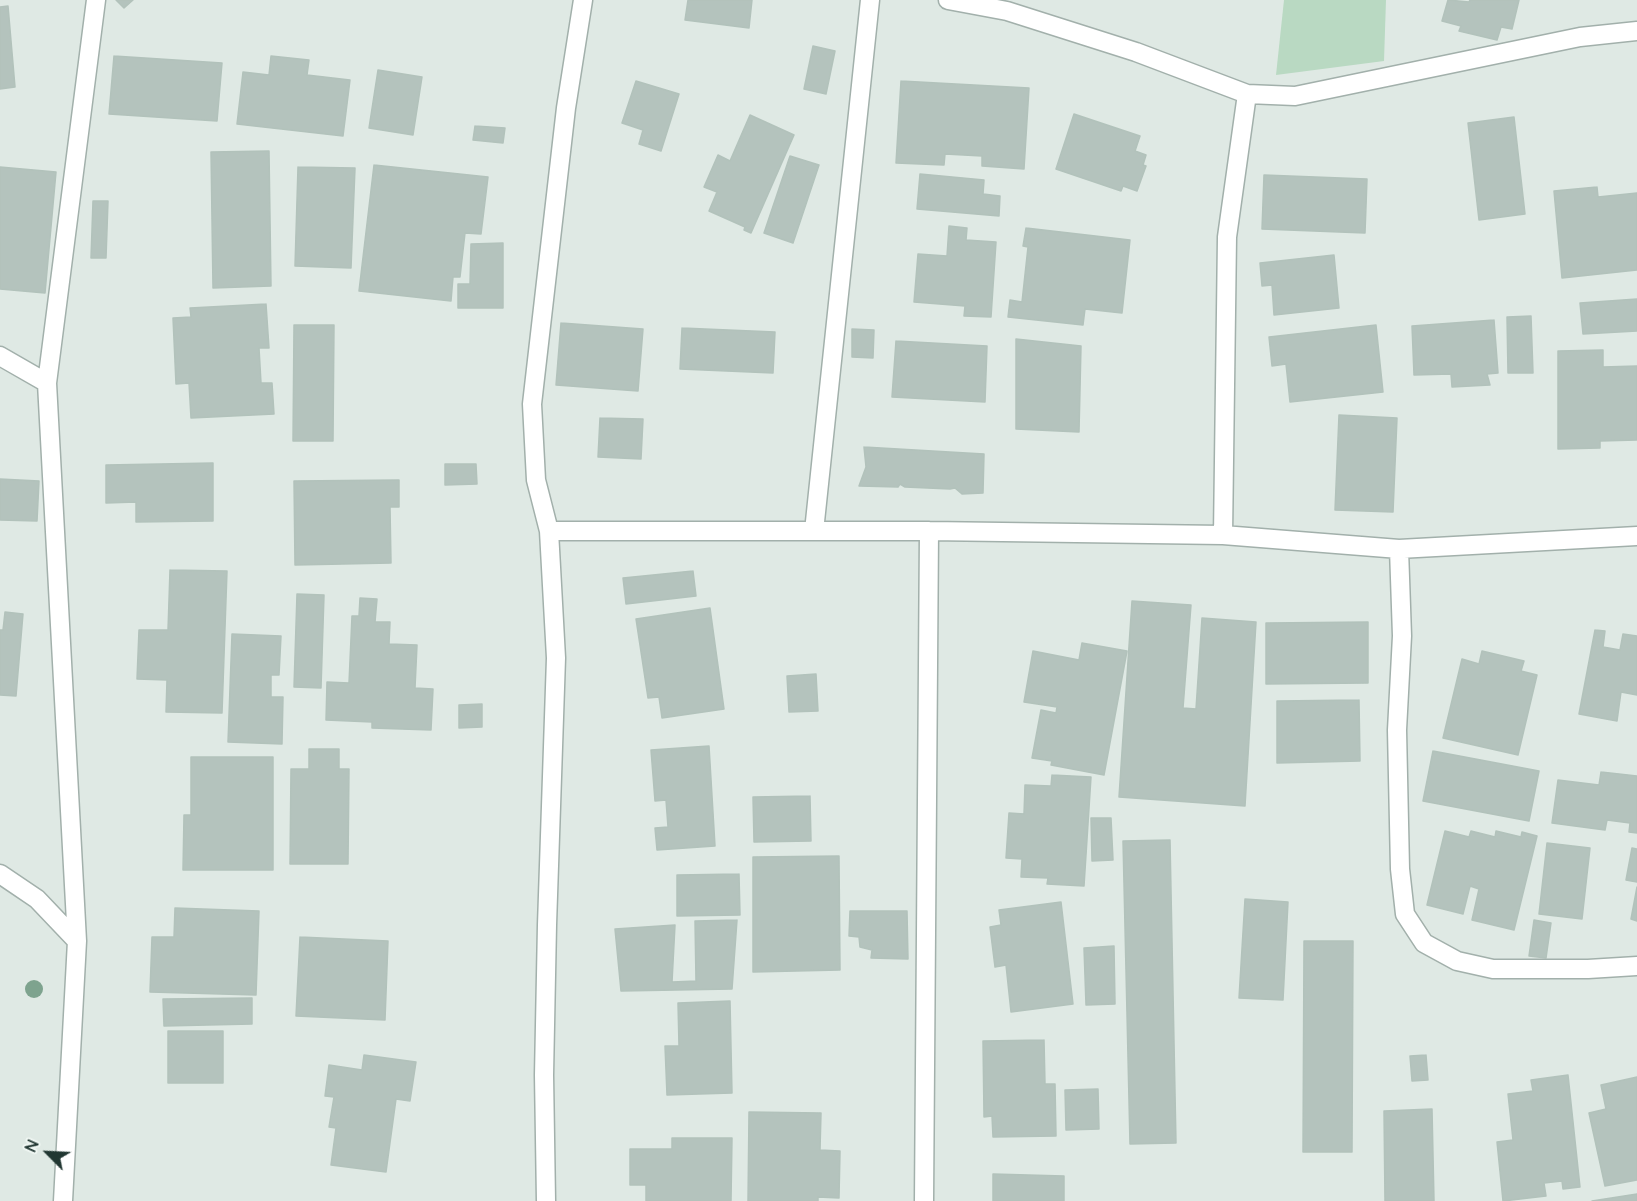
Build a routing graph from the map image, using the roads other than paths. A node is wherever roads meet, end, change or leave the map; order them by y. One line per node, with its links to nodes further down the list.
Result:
1 (96, 0): 8 (street)
2 (583, 0): 9 (street)
3 (870, 0): 10 (street)
4 (948, 0): 6 (street)
5 (1637, 31): 6 (street)
6 (1247, 94): 12 (street)
7 (0, 356): 8 (street)
8 (46, 383): 16 (street)
9 (549, 531): 10 (street); 19 (street)
10 (814, 531): 11 (street)
11 (929, 531): 12 (street); 20 (street)
12 (1223, 535): 14 (street)
13 (1637, 536): 14 (street)
14 (1399, 549): 17 (street)
15 (0, 874): 16 (street)
16 (77, 941): 18 (street)
17 (1637, 966)
18 (63, 1201)
19 (546, 1201)
20 (924, 1201)

